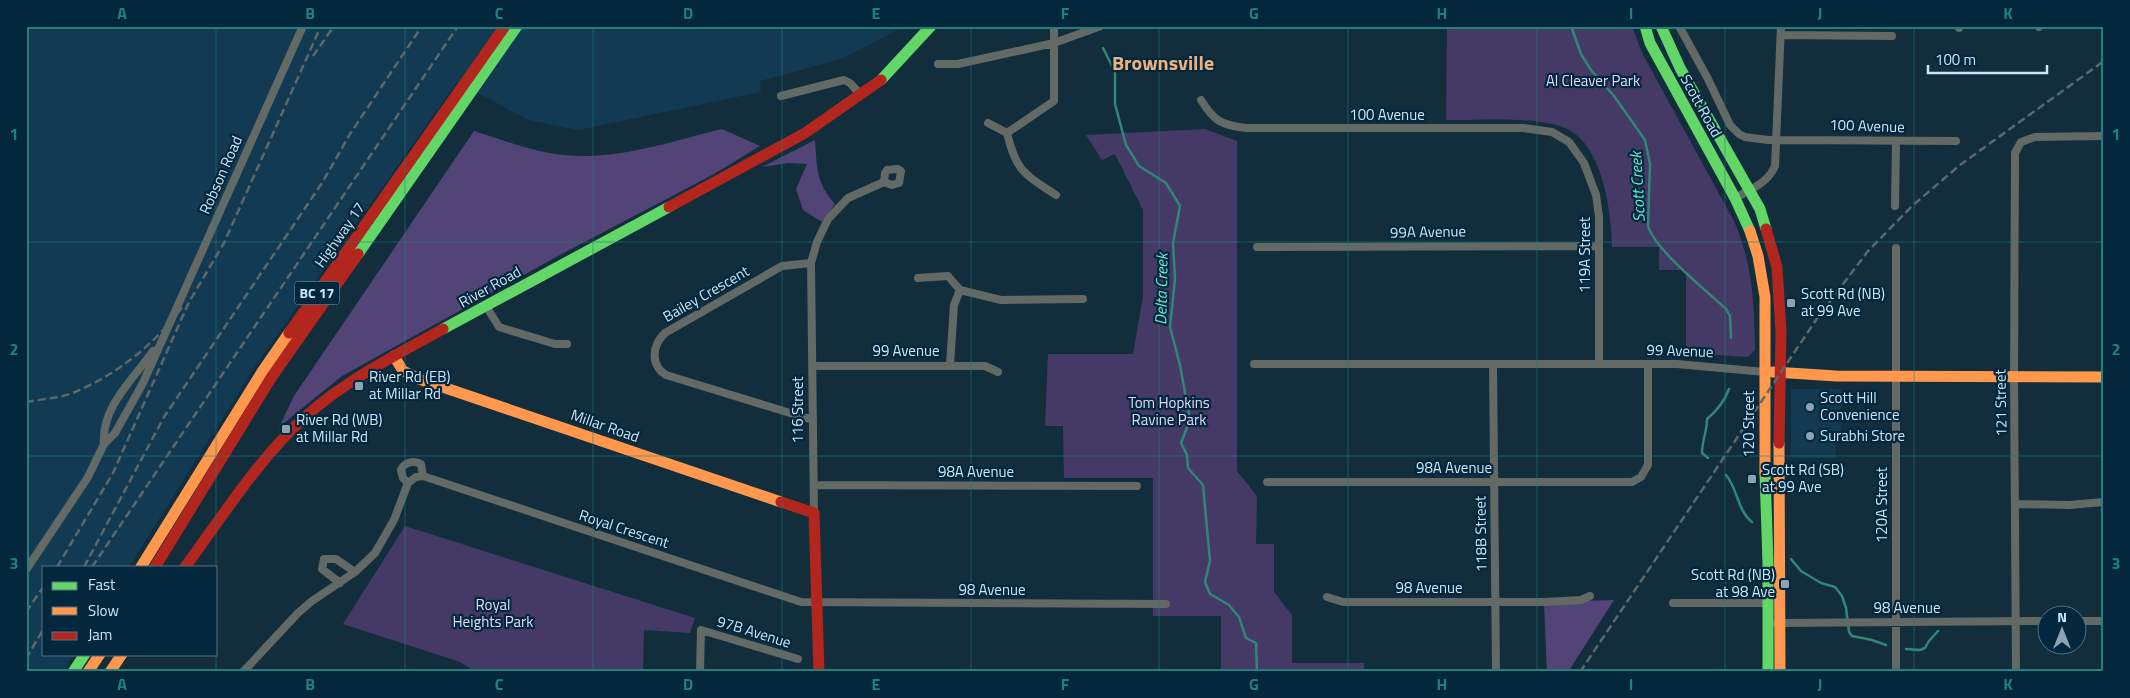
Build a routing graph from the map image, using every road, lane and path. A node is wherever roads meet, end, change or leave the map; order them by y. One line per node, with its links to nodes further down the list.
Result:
1 (303, 26): 37 (street, Robson Road)
2 (505, 26): 63 (main road, Highway 17 / BC 17)
3 (517, 26): 64 (main road, Highway 17 / BC 17)
4 (931, 26): 14 (main road, River Road)
5 (1054, 26): 12 (street)
6 (1101, 26): 12 (street)
7 (1645, 26): 27 (main road, Scott Road)
8 (1660, 26): 25 (main road, Scott Road)
9 (1679, 26): 20 (street, Scott Road)
10 (1781, 30): 11 (street); 20 (street)
11 (1892, 36)
12 (1054, 43): 13 (street); 18 (street)
13 (938, 64)
14 (861, 95): 15 (street); 36 (main road, River Road)
15 (780, 96)
16 (1201, 100): 23 (street, 100 Avenue)
17 (988, 123): 18 (street)
18 (1006, 133): 26 (street)
19 (2104, 136): 50 (street, 121 Street)
20 (1778, 139): 21 (street, 100 Avenue); 25 (street)
21 (1896, 141): 22 (street, 100 Avenue); 28 (street)
22 (1956, 141)
23 (1577, 151): 29 (street, 119A Street)
24 (884, 182): 32 (street, 116 Street)
25 (1750, 190): 27 (street); 48 (main road, 120 Street)
26 (1056, 195)
27 (1736, 198): 47 (main road, 120 Street)
28 (1895, 206)
29 (1599, 246): 30 (street, 99A Avenue); 41 (street, 119A Street)
30 (1257, 247)
31 (1896, 248): 49 (street, 120A Street)
32 (811, 263): 44 (street, 116 Street); 52 (street, Bailey Crescent)
33 (918, 278): 34 (street)
34 (960, 290): 35 (street); 43 (street)
35 (1083, 299)
36 (486, 306): 38 (street); 39 (main road, River Road)
37 (164, 336): 53 (street, Robson Road); 53 (street, Robson Road)
38 (567, 344)
39 (394, 356): 62 (main road, Millar Road); 65 (main road, River Road)
40 (1254, 364): 45 (street, 99 Avenue)
41 (1599, 364): 42 (street, 99 Avenue); 45 (street, 99 Avenue)
42 (1648, 364): 47 (street, 99 Avenue); 56 (street, 98A Avenue)
43 (950, 365): 44 (street, 99 Avenue); 46 (street, 99 Avenue)
44 (813, 366): 52 (street, 116 Street)
45 (1493, 366): 56 (street, 118B Street)
46 (998, 372)
47 (1765, 372): 48 (main road, 99 Avenue); 74 (main road, 120 Street)
48 (1780, 373): 49 (main road, 99 Avenue); 82 (main road, 120 Street)
49 (1895, 376): 50 (main road, 99 Avenue); 80 (street, 120A Street)
50 (2014, 376): 51 (main road, 99 Avenue); 61 (street, 121 Street)
51 (2104, 377)
52 (813, 420): 58 (street, 116 Street)
53 (104, 444): 66 (street, Robson Road)
54 (423, 476): 57 (street); 57 (street, Royal Crescent); 72 (street, Royal Crescent)
55 (1266, 482): 56 (street, 98A Avenue)
56 (1494, 482): 71 (street, 118B Street)
57 (408, 483): 67 (street, Royal Crescent)
58 (814, 485): 59 (street, 98A Avenue); 62 (street, 116 Street)
59 (1137, 486)
60 (2104, 502): 61 (street)
61 (2016, 504): 76 (street, 121 Street)
62 (814, 512): 72 (main road, 116 Street)
63 (142, 566)
64 (156, 566)
65 (186, 566)
66 (26, 570)
67 (354, 572): 68 (street, Royal Crescent); 68 (street)
68 (340, 583): 90 (street, Royal Crescent)
69 (1590, 596): 71 (street, 98 Avenue)
70 (1327, 598): 71 (street, 98 Avenue)
71 (1496, 601): 93 (street, 118B Street)
72 (817, 603): 75 (street, 98 Avenue); 92 (main road, 116 Street)
73 (1673, 603): 74 (street)
74 (1767, 603): 81 (main road, 120 Street)
75 (1166, 604)
76 (2016, 621): 77 (street, 98 Avenue); 80 (street, 98 Avenue); 97 (street, 121 Street)
77 (2038, 621)
78 (2088, 621): 79 (street)
79 (2104, 621)
80 (1896, 622): 82 (street, 98 Avenue); 96 (street, 120A Street)
81 (1768, 623): 82 (street, 98 Avenue); 94 (main road, 120 Street)
82 (1780, 623): 95 (main road, 120 Street)
83 (84, 656): 87 (main road)
84 (99, 656): 88 (main road)
85 (121, 656): 89 (main road)
86 (798, 659): 91 (street, 97B Avenue)
87 (73, 672)
88 (88, 672)
89 (110, 672)
90 (243, 672)
91 (700, 672)
92 (819, 672)
93 (1496, 672)
94 (1768, 672)
95 (1780, 672)
96 (1896, 672)
97 (2016, 672)

